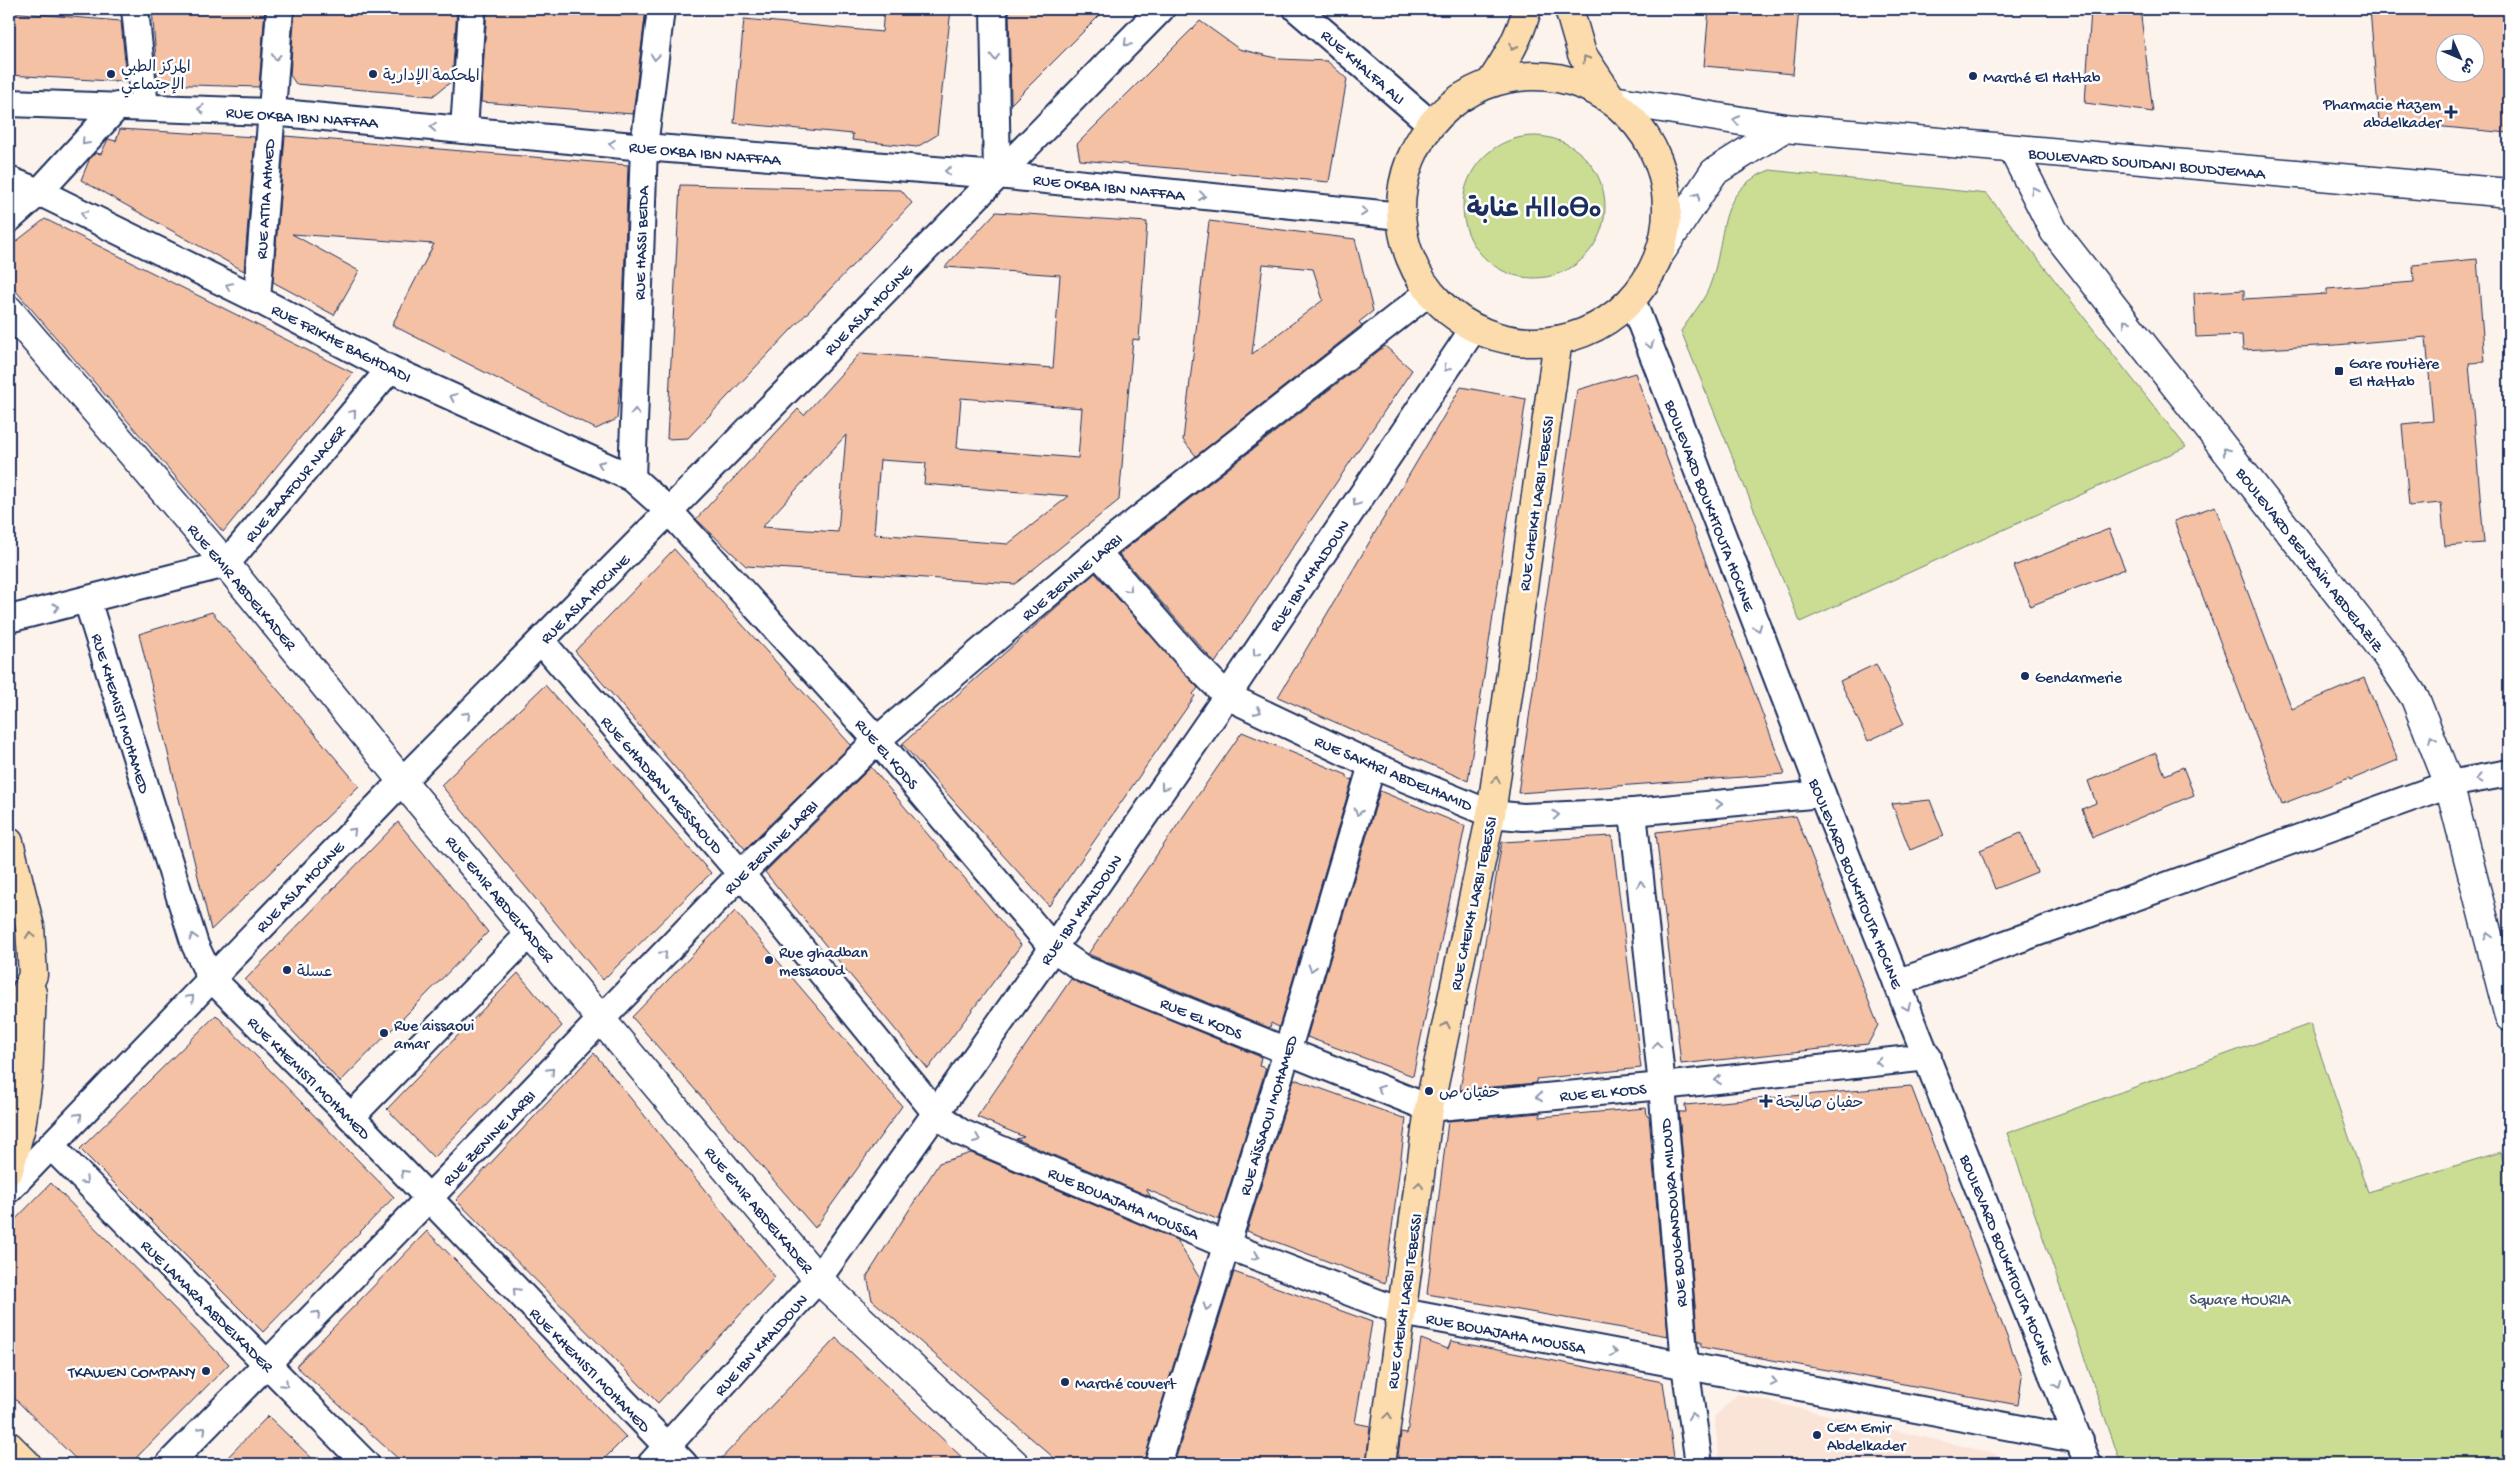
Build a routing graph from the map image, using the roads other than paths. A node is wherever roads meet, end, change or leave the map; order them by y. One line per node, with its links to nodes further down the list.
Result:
1 (135, 9): 14 (street)
2 (280, 9): 15 (street, RUE ATTIA AHMED, one-way to 15)
3 (472, 9): 18 (street)
4 (661, 9): 19 (street, RUE HASSI BEIDA, one-way to 19)
5 (994, 9): 21 (street, one-way to 21)
6 (1161, 9): 21 (street, RUE ASLA HOCINE, one-way to 21)
7 (1297, 9): 16 (street, RUE KHALFA ALI)
8 (1527, 9): 10 (main road, one-way to 10)
9 (1569, 9): 11 (main road, one-way to 9)
10 (1491, 82): 11 (main road); 16 (main road)
11 (1613, 100): 17 (main road, BOULEVARD SOUIDANI BOUDJEMAA, one-way to 11); 27 (main road)
12 (9, 103): 13 (street, RUE OKBA IBN NAFFAA)
13 (118, 106): 14 (street, RUE OKBA IBN NAFFAA); 23 (street, one-way to 23)
14 (145, 107): 15 (street, RUE OKBA IBN NAFFAA, one-way to 14)
15 (271, 112): 18 (street, RUE OKBA IBN NAFFAA, one-way to 15); 29 (street, RUE ATTIA AHMED)
16 (1431, 124): 25 (main road)
17 (1784, 128): 20 (main road, BOULEVARD SOUIDANI BOUDJEMAA); 27 (main road, one-way to 17)
18 (464, 130): 19 (street, RUE OKBA IBN NAFFAA, one-way to 18)
19 (644, 147): 21 (street, RUE OKBA IBN NAFFAA, one-way to 19); 35 (street, RUE HASSI BEIDA, one-way to 19)
20 (2013, 150): 24 (main road, BOULEVARD SOUIDANI BOUDJEMAA); 47 (main road, BOULEVARD BENZAÏM ABDELAZIZ, one-way to 20)
21 (997, 175): 25 (street, RUE OKBA IBN NAFFAA, one-way to 25); 36 (street, RUE ASLA HOCINE)
22 (9, 180): 23 (street, RUE FRIKHE BAGHDADI)
23 (39, 192): 26 (street); 29 (street, RUE FRIKHE BAGHDADI, one-way to 23)
24 (2509, 193)
25 (1401, 216): 28 (main road)
26 (9, 219)
27 (1661, 252): 30 (main road)
28 (1430, 292): 32 (main road); 37 (street, RUE ZENINE LARBI)
29 (257, 300): 34 (street, RUE FRIKHE BAGHDADI)
30 (1632, 300): 33 (main road); 48 (street, BOULEVARD BOUKHTOUTA HOCINE, one-way to 48)
31 (9, 310): 38 (main road, RUE EMIR ABDELKADER)
32 (1474, 328): 33 (main road); 42 (street, RUE IBN KHALDOUN, one-way to 42)
33 (1558, 340): 50 (main road, RUE CHEIKH LARBI TEBESSI, one-way to 33)
34 (390, 369): 35 (street, RUE FRIKHE BAGHDADI, one-way to 34); 38 (street, RUE ZAAFOUR NACER, one-way to 34)
35 (632, 478): 36 (street, RUE FRIKHE BAGHDADI)
36 (669, 511): 41 (street, RUE ASLA HOCINE); 43 (street, RUE EL KODS)
37 (1097, 552): 42 (street, RUE SAKHRI ABDELHAMID, one-way to 42); 43 (street, RUE ZENINE LARBI)
38 (226, 564): 39 (street); 46 (main road, RUE EMIR ABDELKADER)
39 (87, 600): 40 (street, one-way to 39); 56 (street, RUE KHEMISTI MOHAMED, one-way to 39)
40 (9, 619)
41 (541, 641): 46 (street, RUE ASLA HOCINE, one-way to 41); 52 (street, RUE GHADBAN MESSAOUD)
42 (1227, 696): 44 (street, RUE SAKHRI ABDELHAMID, one-way to 44); 54 (street, RUE IBN KHALDOUN, one-way to 54)
43 (878, 740): 52 (street, RUE ZENINE LARBI); 54 (street, RUE EL KODS)
44 (1372, 765): 50 (street, RUE SAKHRI ABDELHAMID); 61 (street, RUE AÏSSAOUI MOHAMED, one-way to 61)
45 (2509, 773): 47 (street, one-way to 47)
46 (402, 780): 53 (main road, RUE EMIR ABDELKADER); 56 (street, RUE ASLA HOCINE, one-way to 46)
47 (2449, 784): 57 (street); 58 (main road, BOULEVARD BENZAÏM ABDELAZIZ, one-way to 47)
48 (1822, 794): 49 (street, RUE SAKHRI ABDELHAMID, one-way to 48); 57 (street, BOULEVARD BOUKHTOUTA HOCINE)
49 (1633, 812): 50 (street, RUE SAKHRI ABDELHAMID, one-way to 49); 64 (street, RUE BOUGANDOURA MILOUD, one-way to 49)
50 (1491, 814): 65 (main road, RUE CHEIKH LARBI TEBESSI, one-way to 50)
51 (9, 842): 55 (main road, one-way to 51)
52 (741, 874): 59 (street, RUE ZENINE LARBI, one-way to 52); 66 (street, RUE GHADBAN MESSAOUD)
53 (530, 933): 59 (main road, RUE EMIR ABDELKADER); 67 (street)
54 (1053, 948): 61 (street, RUE EL KODS); 66 (street, RUE IBN KHALDOUN)
55 (34, 975): 60 (main road); 63 (main road)
56 (210, 978): 67 (street, RUE KHEMISTI MOHAMED); 68 (street, RUE ASLA HOCINE, one-way to 56)
57 (1897, 983): 62 (street, BOULEVARD BOUKHTOUTA HOCINE, one-way to 62)
58 (2509, 1017)
59 (602, 1018): 71 (street, RUE ZENINE LARBI, one-way to 59); 73 (main road, RUE EMIR ABDELKADER)
60 (9, 1041): 63 (main road)
61 (1287, 1052): 65 (street, RUE EL KODS, one-way to 61); 72 (street, RUE AÏSSAOUI MOHAMED)
62 (1928, 1057): 64 (street, RUE EL KODS, one-way to 64); 78 (street, BOULEVARD BOUKHTOUTA HOCINE, one-way to 78)
63 (27, 1086): 69 (main road)
64 (1662, 1086): 65 (street, RUE EL KODS, one-way to 65); 76 (street, RUE BOUGANDOURA MILOUD)
65 (1429, 1108): 74 (main road, RUE CHEIKH LARBI TEBESSI, one-way to 65)
66 (936, 1113): 72 (street, RUE BOUAJAHA MOUSSA, one-way to 72); 73 (street, RUE IBN KHALDOUN)
67 (351, 1117): 71 (street, RUE KHEMISTI MOHAMED, one-way to 67)
68 (51, 1146): 70 (street, RUE ASLA HOCINE); 75 (street, RUE LAMARA ABDELKADER, one-way to 75)
69 (9, 1170)
70 (9, 1189)
71 (428, 1199): 75 (street, RUE ZENINE LARBI, one-way to 71); 79 (street, RUE KHEMISTI MOHAMED, one-way to 71)
72 (1226, 1245): 74 (street, RUE BOUAJAHA MOUSSA, one-way to 74); 84 (street, RUE AÏSSAOUI MOHAMED, one-way to 84)
73 (818, 1279): 79 (street, RUE IBN KHALDOUN); 83 (main road, RUE EMIR ABDELKADER)
74 (1402, 1312): 76 (street, RUE BOUAJAHA MOUSSA, one-way to 76); 85 (main road, RUE CHEIKH LARBI TEBESSI, one-way to 74)
75 (267, 1365): 81 (street, RUE ZENINE LARBI, one-way to 75); 82 (street, RUE LAMARA ABDELKADER, one-way to 82)
76 (1685, 1365): 78 (street, RUE BOUAJAHA MOUSSA, one-way to 78); 86 (street, RUE BOUGANDOURA MILOUD, one-way to 76)
77 (9, 1446): 80 (main road)
78 (2084, 1452)
79 (667, 1459)
80 (27, 1464)
81 (169, 1464)
82 (366, 1464)
83 (1015, 1464)
84 (1158, 1464)
85 (1381, 1464)
86 (1699, 1464)

